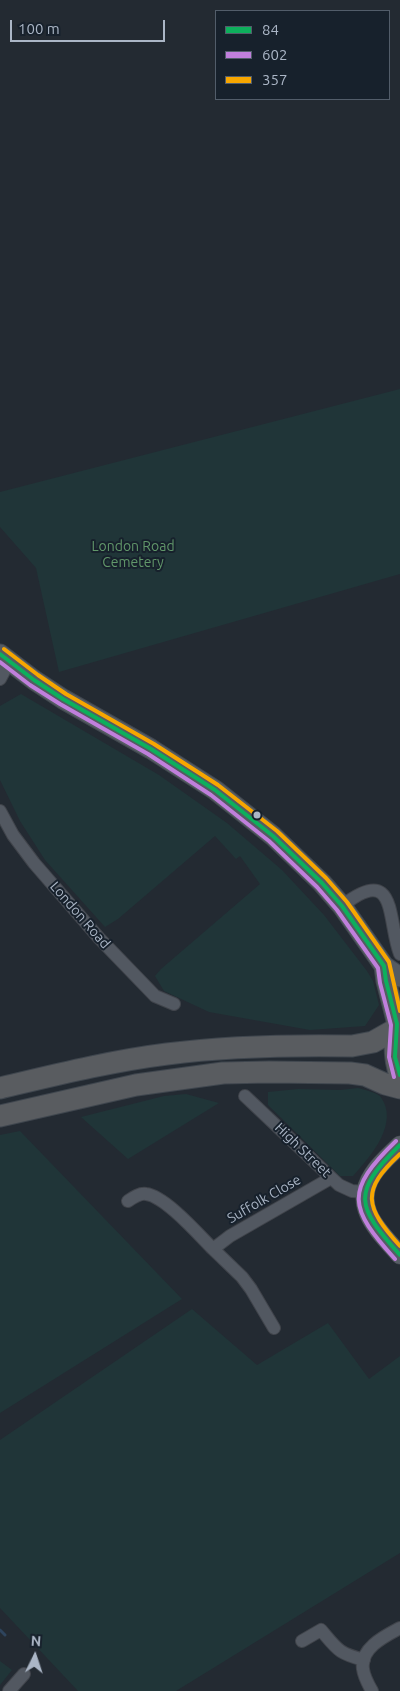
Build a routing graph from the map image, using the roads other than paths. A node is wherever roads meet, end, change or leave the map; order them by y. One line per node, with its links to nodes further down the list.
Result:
1 (5, 658): 2 (street); 4 (main road)
2 (0, 679)
3 (0, 811): 8 (street, London Road)
4 (342, 906): 5 (street); 6 (main road)
5 (400, 954)
6 (384, 966): 7 (main road); 9 (main road)
7 (400, 977)
8 (174, 1004)
9 (398, 1025): 10 (highway); 11 (highway)
10 (400, 1076)
11 (0, 1088)
12 (400, 1088): 14 (highway)
13 (246, 1096): 16 (street, High Street)
14 (0, 1116)
15 (400, 1145): 17 (street)
16 (331, 1178): 17 (street, High Street); 19 (street, Suffolk Close)
17 (366, 1192): 20 (street)
18 (128, 1201): 19 (street)
19 (213, 1249): 21 (street)
20 (400, 1255)
21 (274, 1328)
22 (400, 1628): 24 (street)
23 (302, 1641): 24 (street)
24 (364, 1660): 27 (street)
25 (24, 1674): 26 (street)
26 (9, 1691)
27 (372, 1691)

